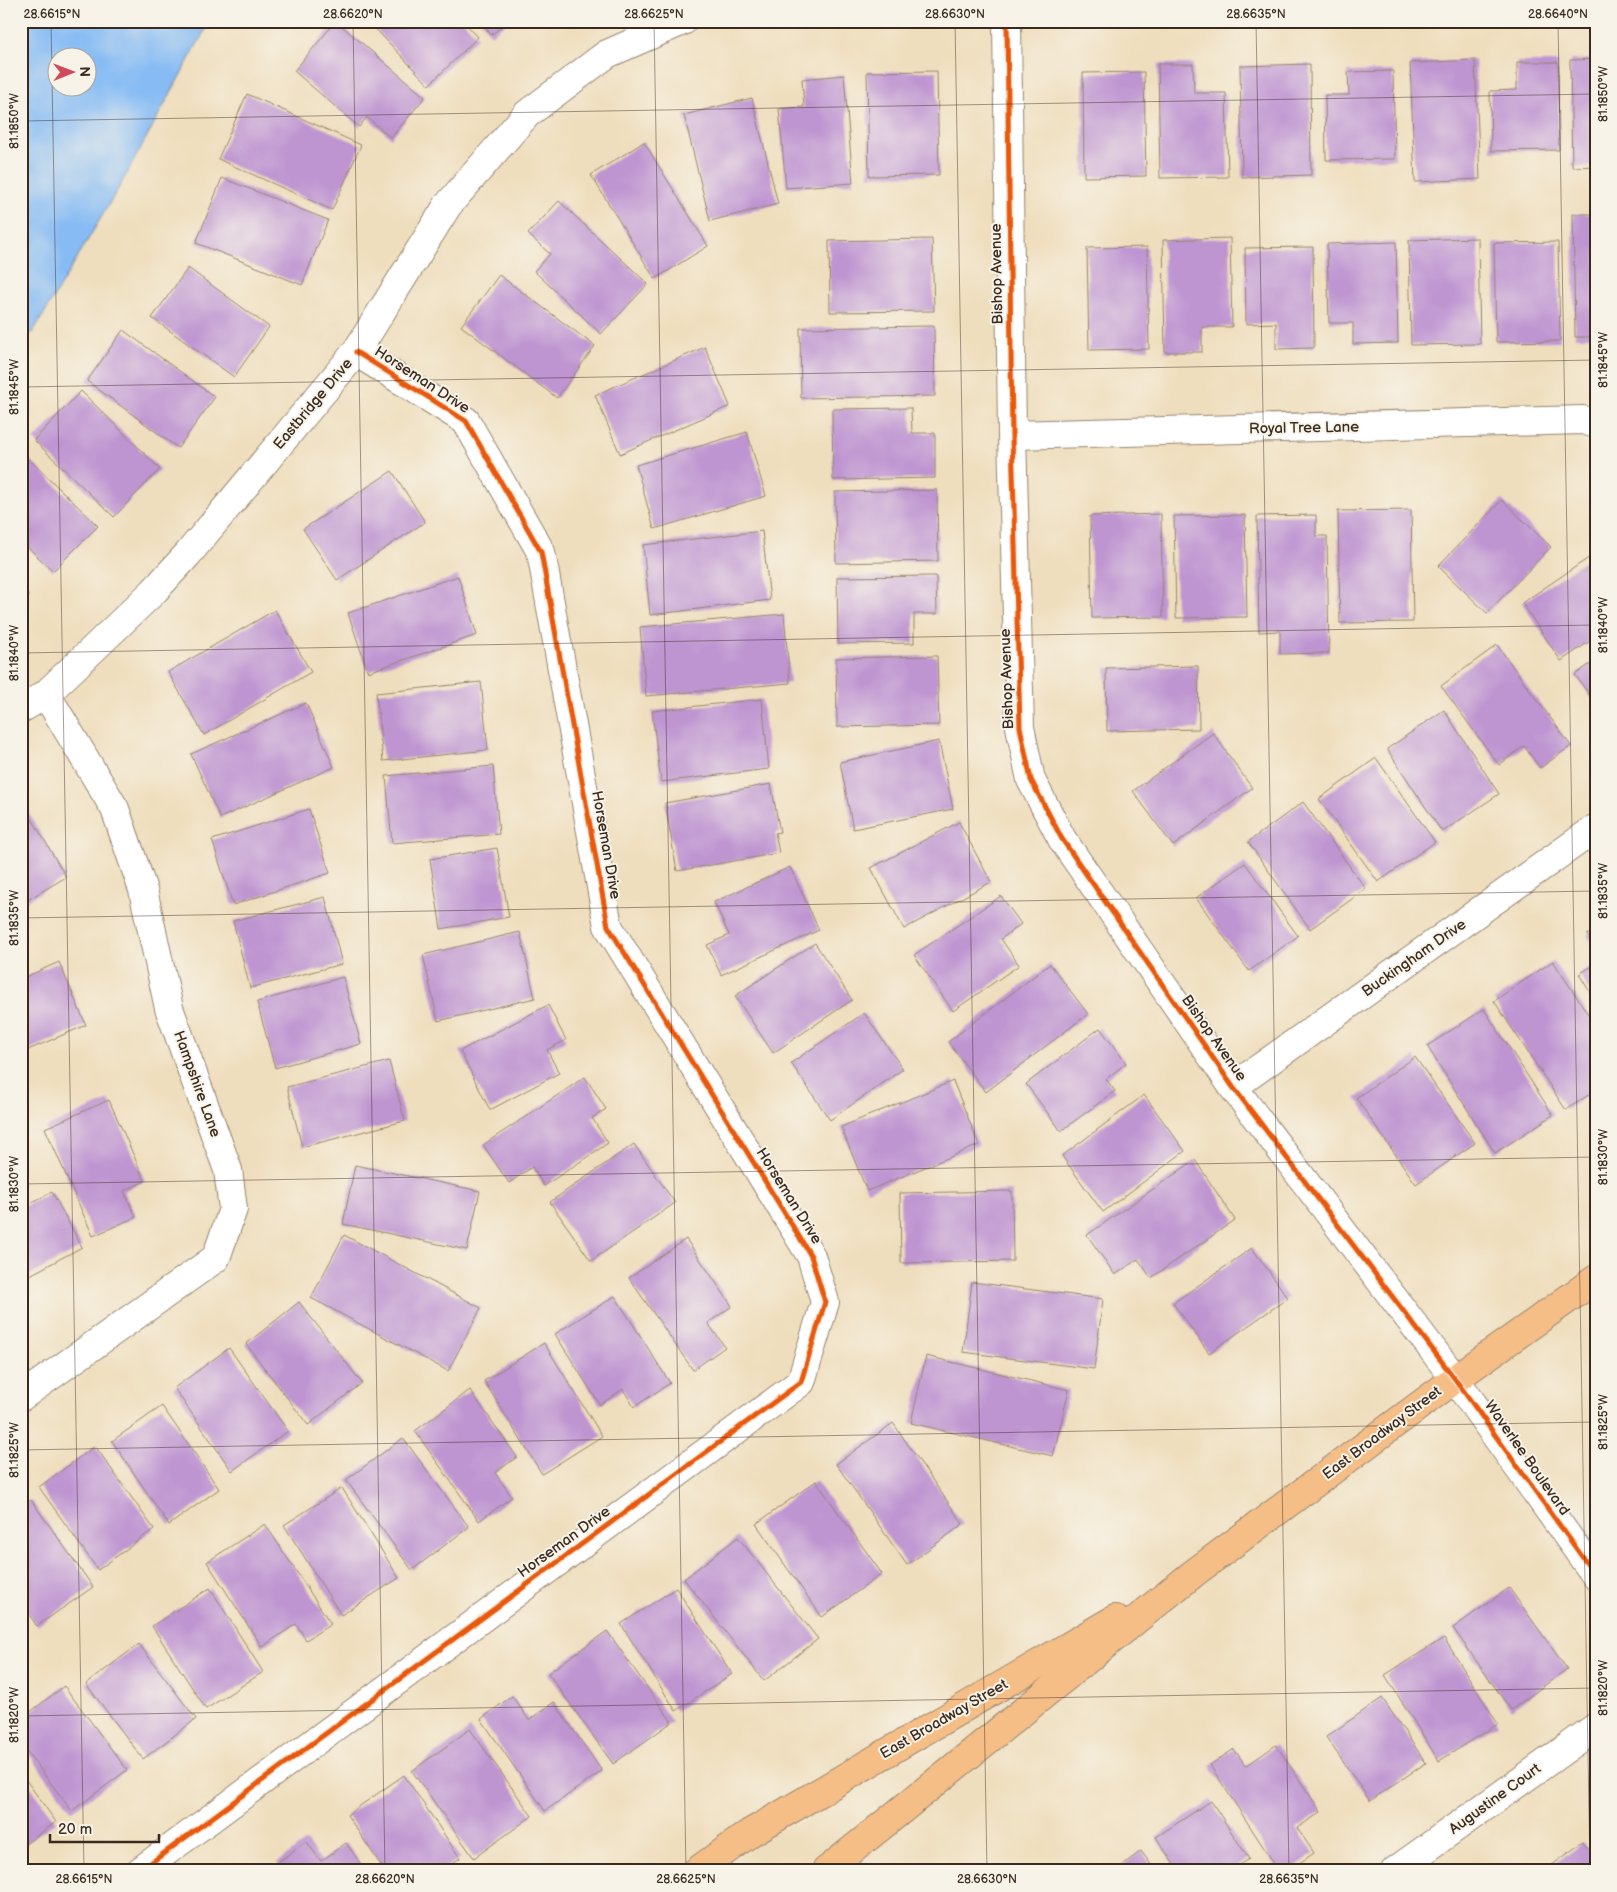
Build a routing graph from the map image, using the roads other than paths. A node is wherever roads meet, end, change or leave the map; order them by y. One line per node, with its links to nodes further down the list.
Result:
1 (683, 21): 3 (street, Eastbridge Drive)
2 (1007, 21): 5 (street, Bishop Avenue)
3 (356, 352): 6 (street, Eastbridge Drive); 16 (street, Horseman Drive)
4 (1596, 424): 5 (street, Royal Tree Lane)
5 (1012, 435): 9 (street, Bishop Avenue)
6 (46, 694): 7 (street, Eastbridge Drive); 12 (street, Hampshire Lane)
7 (21, 709)
8 (1596, 828): 9 (street, Buckingham Drive)
9 (1233, 1087): 11 (street, Bishop Avenue)
10 (1596, 1279): 11 (main road, East Broadway Street)
11 (1455, 1379): 13 (main road, East Broadway Street); 14 (street, Waverlee Boulevard)
12 (21, 1397)
13 (1194, 1573): 17 (main road, East Broadway Street); 18 (main road, East Broadway Street)
14 (1596, 1576)
15 (1596, 1727): 19 (street, Augustine Court)
16 (140, 1871)
17 (697, 1871)
18 (826, 1871)
19 (1395, 1871)

